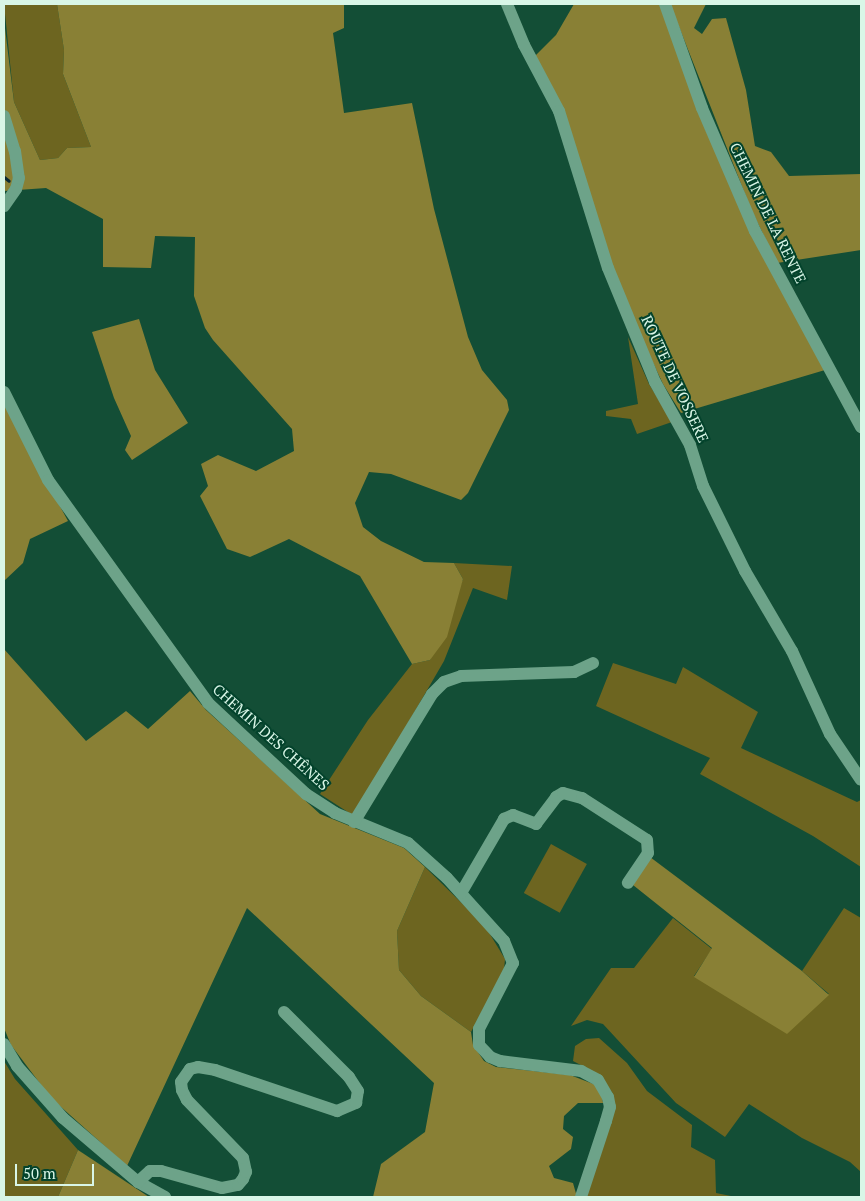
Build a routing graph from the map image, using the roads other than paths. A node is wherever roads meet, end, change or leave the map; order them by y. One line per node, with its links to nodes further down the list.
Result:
1 (507, 4): 8 (street, ROUTE DE VOSSERE)
2 (665, 4): 6 (street, CHEMIN DE LA RENTE)
3 (4, 116): 4 (street)
4 (4, 206)
5 (4, 392): 9 (street, CHEMIN DES CHÊNES)
6 (861, 428)
7 (593, 663): 9 (street)
8 (861, 780)
9 (354, 822): 11 (street, CHEMIN DES CHÊNES)
10 (628, 883): 11 (street)
11 (461, 893): 16 (street, CHEMIN DES CHÊNES)
12 (284, 1012): 14 (street)
13 (4, 1044): 14 (street)
14 (138, 1182): 15 (street)
15 (165, 1197)
16 (581, 1197)

